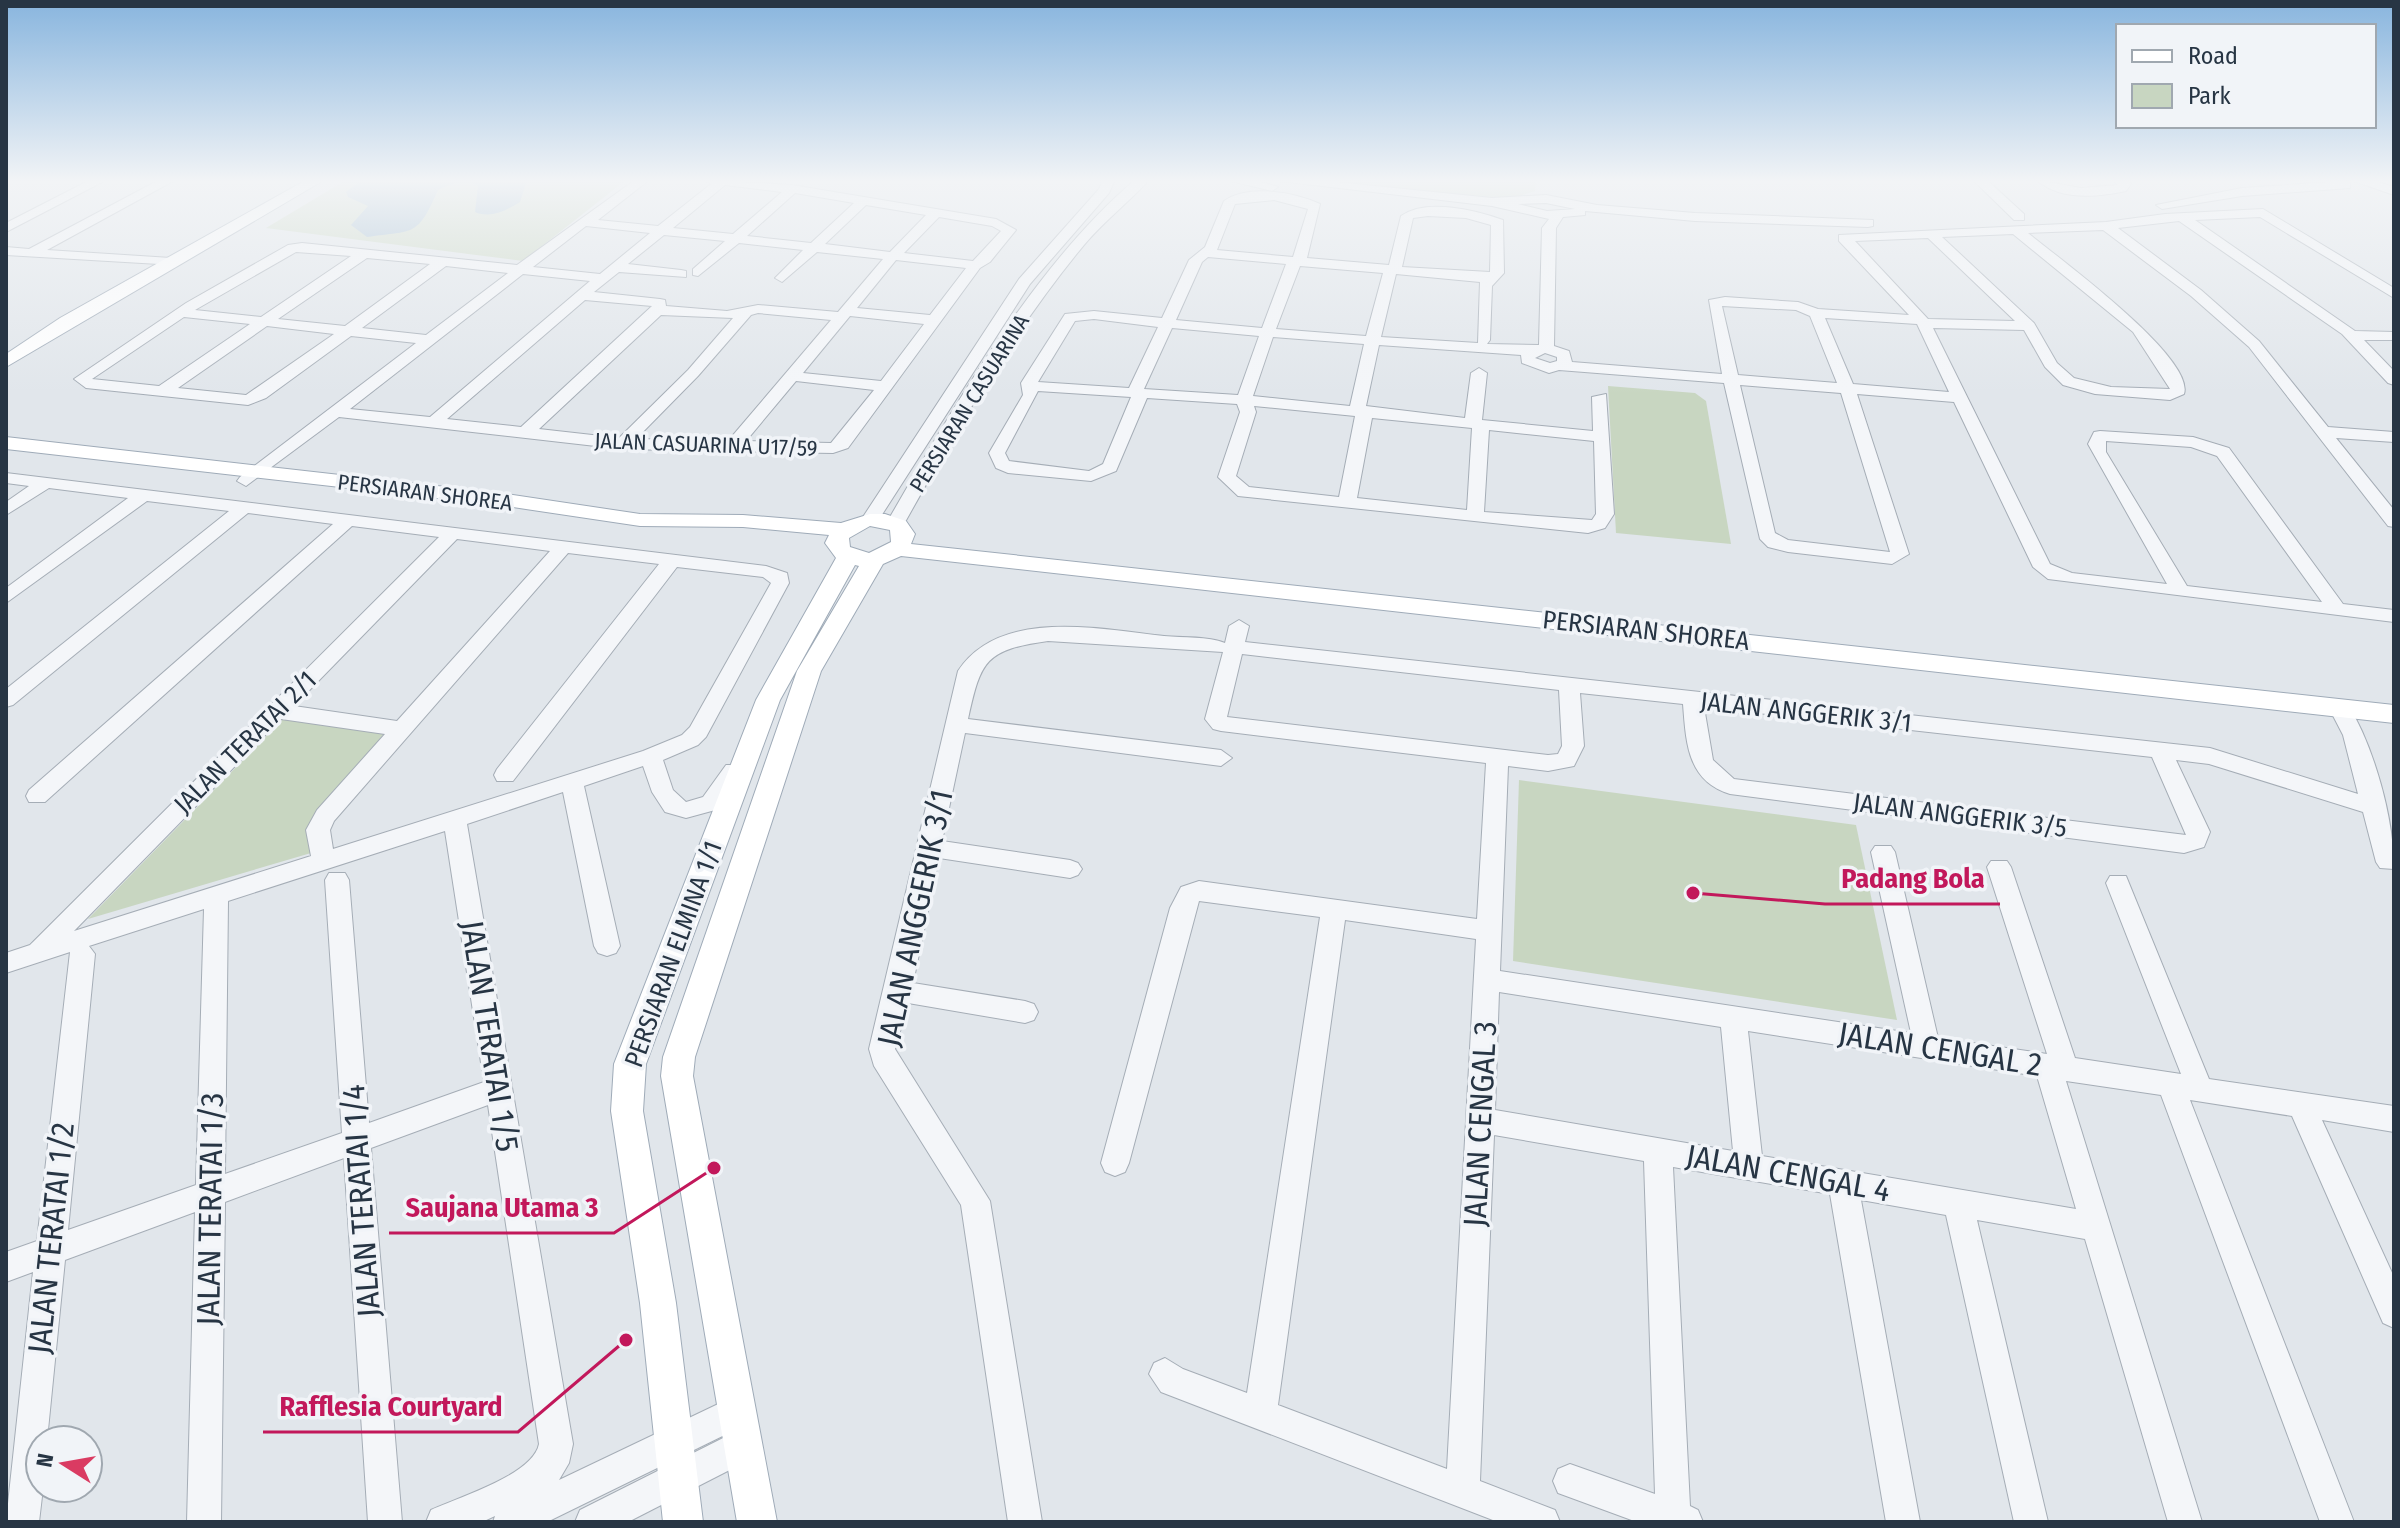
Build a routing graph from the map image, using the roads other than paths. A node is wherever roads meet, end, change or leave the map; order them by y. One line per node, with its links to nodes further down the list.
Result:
1 (14, 251): 24 (street)
2 (190, 251): 29 (main road)
3 (282, 251): 44 (street)
4 (341, 251): 25 (street)
5 (544, 251): 33 (street)
6 (632, 251): 32 (street)
7 (722, 251): 35 (street)
8 (810, 251): 38 (street)
9 (854, 251): 27 (street)
10 (900, 251): 27 (street)
11 (992, 251): 31 (street, JALAN CASUARINA U17/59)
12 (1051, 251): 96 (street, PERSIARAN CASUARINA)
13 (1071, 251): 99 (street, PERSIARAN CASUARINA)
14 (1302, 251): 30 (street)
15 (1397, 251): 34 (street)
16 (1497, 251): 39 (street)
17 (1548, 251): 59 (street)
18 (1857, 251): 49 (street)
19 (1949, 251): 51 (street)
20 (2049, 251): 51 (street)
21 (2139, 251): 80 (street)
22 (2230, 251): 54 (street)
23 (2328, 251): 40 (street)
24 (32, 252): 29 (street)
25 (365, 253): 28 (street); 48 (street)
26 (1206, 253): 30 (street); 50 (street)
27 (895, 257): 31 (street); 46 (street)
28 (444, 261): 33 (street); 52 (street)
29 (171, 262): 61 (main road)
30 (1296, 262): 34 (street); 53 (street)
31 (975, 265): 47 (street, JALAN CASUARINA U17/59)
32 (613, 267): 36 (street); 37 (street)
33 (520, 269): 37 (street); 56 (street)
34 (1392, 270): 39 (street); 57 (street)
35 (698, 272)
36 (681, 274)
37 (600, 278): 41 (street)
38 (782, 278)
39 (1492, 279): 58 (street)
40 (2394, 294)
41 (579, 295): 42 (street); 77 (street)
42 (658, 310): 45 (street); 79 (street)
43 (1813, 311): 49 (street); 65 (street); 69 (street)
44 (186, 313): 48 (street); 70 (street)
45 (745, 313): 46 (street); 84 (street)
46 (844, 314): 47 (street); 64 (street)
47 (932, 320): 67 (street, JALAN CASUARINA U17/59)
48 (266, 322): 52 (street); 70 (street)
49 (1923, 322): 51 (street); 73 (street)
50 (1167, 324): 53 (street); 68 (street); 71 (street)
51 (2029, 326)
52 (349, 331): 56 (street); 70 (street)
53 (1268, 334): 57 (street); 74 (street)
54 (2351, 335): 55 (street); 66 (street)
55 (2394, 336)
56 (430, 340): 75 (street)
57 (1381, 343): 58 (street); 76 (street)
58 (1473, 348): 60 (street)
59 (1546, 348): 60 (street); 62 (street)
60 (1530, 357): 62 (street)
61 (6, 362)
62 (1564, 362): 65 (street)
63 (1479, 373): 78 (street)
64 (791, 376): 67 (street); 85 (street)
65 (1732, 378): 69 (street); 69 (street)
66 (2394, 380)
67 (882, 386): 85 (street, JALAN CASUARINA U17/59)
68 (1030, 386): 71 (street); 71 (street)
69 (1847, 388): 73 (street)
70 (161, 392)
71 (1138, 393): 74 (street)
72 (1600, 397): 81 (street)
73 (1957, 397): 102 (street)
74 (1244, 400): 76 (street); 91 (street)
75 (337, 412): 77 (street, JALAN CASUARINA U17/59); 87 (street)
76 (1362, 413): 78 (street); 91 (street)
77 (434, 422): 79 (street, JALAN CASUARINA U17/59)
78 (1477, 424): 81 (street); 94 (street)
79 (526, 432): 84 (street, JALAN CASUARINA U17/59)
80 (2324, 432): 82 (street); 97 (street)
81 (1602, 437): 94 (street)
82 (2394, 437)
83 (6, 443): 87 (main road, PERSIARAN SHOREA)
84 (622, 444): 85 (street, JALAN CASUARINA U17/59)
85 (733, 446)
86 (6, 452): 87 (main road, PERSIARAN SHOREA)
87 (252, 477): 99 (main road, PERSIARAN SHOREA)
88 (6, 478): 89 (street)
89 (45, 483): 90 (street); 93 (street)
90 (144, 495): 92 (street); 103 (street)
91 (1347, 503): 94 (street)
92 (244, 508): 95 (street); 110 (street)
93 (6, 510)
94 (1475, 516)
95 (348, 520): 98 (street); 124 (street)
96 (870, 520): 99 (main road)
97 (2394, 522)
98 (453, 533): 100 (street); 114 (street, JALAN TERATAI 2/1)
99 (872, 542): 108 (main road, PERSIARAN SHOREA); 111 (main road, PERSIARAN ELMINA 1/1); 113 (main road, PERSIARAN SHOREA); 164 (main road, PERSIARAN ELMINA 1/1)
100 (563, 547): 101 (street); 117 (street, JALAN TERATAI 1/4)
101 (672, 560): 119 (street); 122 (street)
102 (2180, 590): 104 (street); 104 (street)
103 (6, 597)
104 (2337, 609): 105 (street)
105 (2394, 616)
106 (1230, 640): 107 (street, JALAN ANGGERIK 3/1); 116 (street, JALAN ANGGERIK 3/1); 120 (street)
107 (1569, 685): 109 (street, JALAN ANGGERIK 3/1); 120 (street)
108 (2263, 685): 112 (main road, PERSIARAN SHOREA); 113 (main road)
109 (1693, 699): 118 (street, JALAN ANGGERIK 3/1); 118 (street, JALAN ANGGERIK 3/5)
110 (6, 700)
111 (768, 700): 119 (street); 166 (main road, PERSIARAN ELMINA 1/1)
112 (2394, 701): 113 (main road)
113 (2340, 708): 115 (main road, PERSIARAN SHOREA); 125 (street)
114 (275, 711): 117 (street); 138 (street, JALAN TERATAI 2/1)
115 (2394, 714)
116 (956, 725): 121 (street); 127 (street, JALAN ANGGERIK 3/1)
117 (400, 729): 132 (street, JALAN TERATAI 1/4)
118 (2161, 752): 125 (street, JALAN ANGGERIK 3/1)
119 (651, 756): 123 (street)
120 (1497, 757): 136 (street, JALAN CENGAL 3)
121 (1221, 758)
122 (505, 775)
123 (572, 781): 126 (street); 137 (street)
124 (37, 796)
125 (2372, 806): 129 (street)
126 (455, 818): 132 (street); 148 (street, JALAN TERATAI 1/5)
127 (929, 848): 131 (street); 142 (street, JALAN ANGGERIK 3/1)
128 (1883, 852): 145 (street)
129 (2388, 862)
130 (1999, 867): 146 (street)
131 (1070, 869)
132 (330, 870): 134 (street); 152 (street, JALAN TERATAI 1/4)
133 (2118, 883): 147 (street)
134 (216, 895): 138 (street); 157 (street, JALAN TERATAI 1/3)
135 (1334, 908): 136 (street); 154 (street); 165 (street)
136 (1489, 931): 141 (street, JALAN CENGAL 3)
137 (607, 946)
138 (38, 952): 140 (street)
139 (82, 954): 160 (street, JALAN TERATAI 1/2)
140 (6, 963)
141 (1487, 980): 144 (street, JALAN CENGAL 2); 151 (street, JALAN CENGAL 3)
142 (898, 991): 143 (street); 180 (street, JALAN ANGGERIK 3/1)
143 (1025, 1012)
144 (1733, 1018): 145 (street, JALAN CENGAL 2); 155 (street)
145 (1927, 1047): 146 (street, JALAN CENGAL 2)
146 (2056, 1067): 147 (street, JALAN CENGAL 2); 159 (street)
147 (2186, 1087): 149 (street, JALAN CENGAL 2); 185 (street)
148 (499, 1089): 152 (street); 175 (street, JALAN TERATAI 1/5)
149 (2301, 1105): 150 (street, JALAN CENGAL 2); 162 (street)
150 (2394, 1119)
151 (1480, 1120): 153 (street, JALAN CENGAL 4); 170 (street, JALAN CENGAL 3)
152 (356, 1139): 157 (street); 174 (street, JALAN TERATAI 1/4)
153 (1658, 1151): 155 (street, JALAN CENGAL 4); 171 (street)
154 (1115, 1163)
155 (1749, 1167): 156 (street, JALAN CENGAL 4)
156 (1843, 1183): 158 (street, JALAN CENGAL 4); 182 (street)
157 (210, 1191): 160 (street); 173 (street, JALAN TERATAI 1/3)
158 (1958, 1203): 159 (street, JALAN CENGAL 4); 183 (street)
159 (2096, 1227): 184 (street)
160 (48, 1250): 161 (street); 172 (street, JALAN TERATAI 1/2)
161 (6, 1267)
162 (2394, 1312)
163 (1165, 1374): 165 (street)
164 (735, 1412): 166 (street); 167 (main road, PERSIARAN ELMINA 1/1)
165 (1260, 1414): 170 (street)
166 (673, 1445): 168 (main road, PERSIARAN ELMINA 1/1); 176 (street)
167 (743, 1445): 168 (street); 179 (main road, PERSIARAN ELMINA 1/1)
168 (676, 1481): 177 (street); 178 (main road, PERSIARAN ELMINA 1/1)
169 (1570, 1481): 171 (street)
170 (1463, 1491): 181 (street)
171 (1680, 1519)
172 (22, 1522)
173 (204, 1522)
174 (385, 1522)
175 (443, 1522)
176 (510, 1522)
177 (592, 1522)
178 (683, 1522)
179 (757, 1522)
180 (1025, 1522)
181 (1543, 1522)
182 (1903, 1522)
183 (2031, 1522)
184 (2185, 1522)
185 (2337, 1522)

